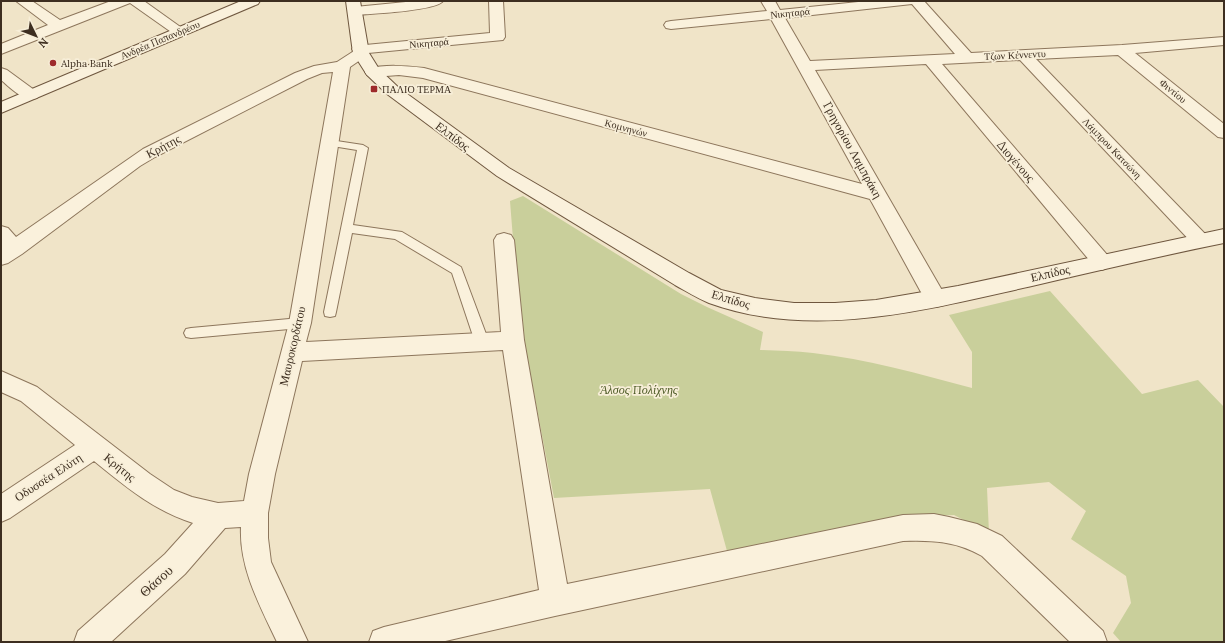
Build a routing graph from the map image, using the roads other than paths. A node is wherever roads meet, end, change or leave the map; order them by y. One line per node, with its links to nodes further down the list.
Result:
1 (23, 1): 12 (street)
2 (124, 1): 12 (street)
3 (135, 1): 13 (street)
4 (253, 1): 13 (street, Ανδρέα Παπανδρέου)
5 (436, 1): 9 (street)
6 (496, 1): 19 (street, Νικηταρά)
7 (909, 1): 10 (street, Νικηταρά)
8 (917, 1): 18 (street)
9 (354, 6): 19 (street)
10 (772, 8): 11 (street, Νικηταρά); 22 (street, Γρηγορίου Λαμπράκη)
11 (671, 25)
12 (59, 26): 15 (street)
13 (179, 32): 24 (street, Ανδρέα Παπανδρέου)
14 (1224, 41): 16 (street, Τζων Κέννεντυ)
15 (1, 49)
16 (1122, 50): 17 (street, Τζων Κέννεντυ); 27 (street, Φιντίου)
17 (1024, 55): 18 (street, Τζων Κέννεντυ); 35 (street, Λάμπρου Κατσώνη)
18 (966, 57): 20 (street, Τζων Κέννεντυ)
19 (365, 58): 21 (street); 30 (street, Κομνηνών); 38 (street, Ελπίδος)
20 (930, 59): 22 (street, Τζων Κέννεντυ); 37 (street, Διογένους)
21 (342, 66): 29 (street, Μαυροκορδάτου); 36 (street, Κρήτης)
22 (806, 66): 30 (street, Γρηγορίου Λαμπράκη)
23 (1, 73): 24 (street)
24 (31, 95): 25 (street, Ανδρέα Παπανδρέου)
25 (1, 108)
26 (1224, 113): 27 (street)
27 (1201, 114): 28 (street, Φιντίου)
28 (1224, 133)
29 (330, 143): 31 (lane); 40 (street, Μαυροκορδάτου)
30 (878, 195): 38 (street, Γρηγορίου Λαμπράκη)
31 (347, 228): 39 (lane); 43 (lane)
32 (1, 233): 36 (street)
33 (1224, 236): 35 (street, Ελπίδος)
34 (504, 240): 42 (street)
35 (1201, 240): 37 (street, Ελπίδος)
36 (8, 254)
37 (1102, 262): 38 (street, Ελπίδος)
38 (936, 300)
39 (330, 312)
40 (300, 323): 41 (lane); 44 (street, Μαυροκορδάτου)
41 (191, 333)
42 (513, 340): 43 (street); 50 (street)
43 (482, 342): 44 (street)
44 (292, 352): 48 (street, Μαυροκορδάτου)
45 (1, 381): 46 (street, Κρήτης)
46 (95, 446): 47 (street, Οδυσσέα Ελύτη); 49 (street, Κρήτης)
47 (1, 508)
48 (255, 513): 49 (street, Κρήτης); 52 (street, Μαυροκορδάτου)
49 (218, 516): 51 (street, Θάσου)
50 (555, 601): 53 (street); 54 (street)
51 (89, 642)
52 (293, 642)
53 (384, 642)
54 (1092, 642)

